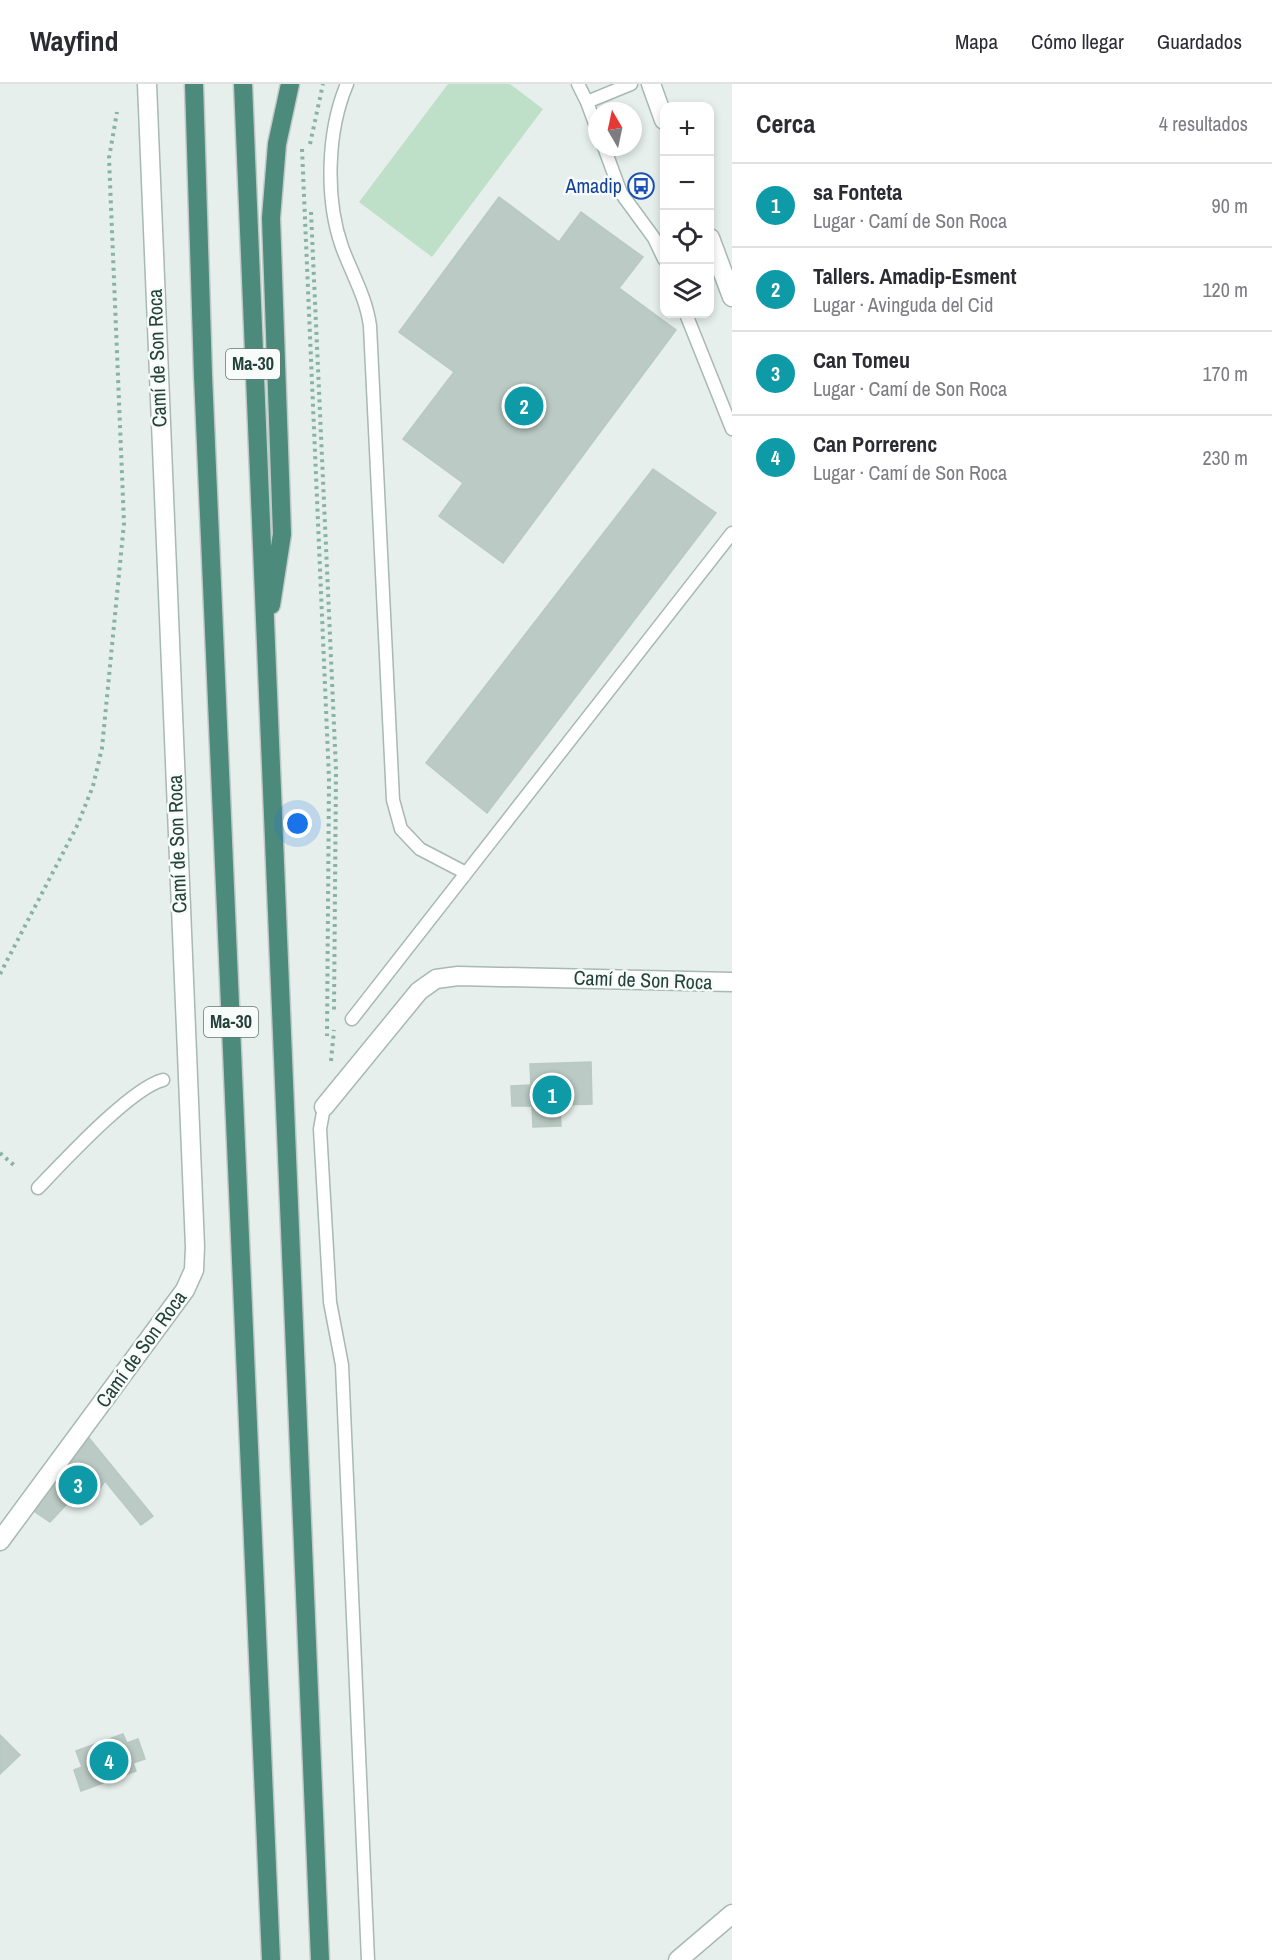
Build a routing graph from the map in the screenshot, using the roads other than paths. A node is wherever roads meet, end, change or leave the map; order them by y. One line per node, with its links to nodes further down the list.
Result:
1 (147, 84): 25 (street, Camí de Son Roca)
2 (194, 84): 27 (highway, Ma-30)
3 (243, 84): 18 (highway, Ma-30)
4 (290, 84): 18 (highway)
5 (347, 84): 19 (lane)
6 (579, 84): 9 (lane)
7 (631, 84): 9 (lane)
8 (651, 84): 10 (street)
9 (587, 102)
10 (660, 109)
11 (607, 156): 13 (lane)
12 (714, 249): 14 (street)
13 (660, 251)
14 (732, 297)
15 (688, 318): 16 (lane)
16 (732, 429)
17 (732, 533): 19 (lane)
18 (264, 645): 28 (highway, Ma-30)
19 (466, 873): 21 (lane)
20 (732, 982): 23 (street, Camí de Son Roca)
21 (352, 1018)
22 (163, 1080): 24 (lane)
23 (324, 1107): 29 (lane)
24 (38, 1188)
25 (0, 1540)
26 (732, 1914): 30 (street)
27 (271, 1960)
28 (320, 1960)
29 (368, 1960)
30 (678, 1960)

